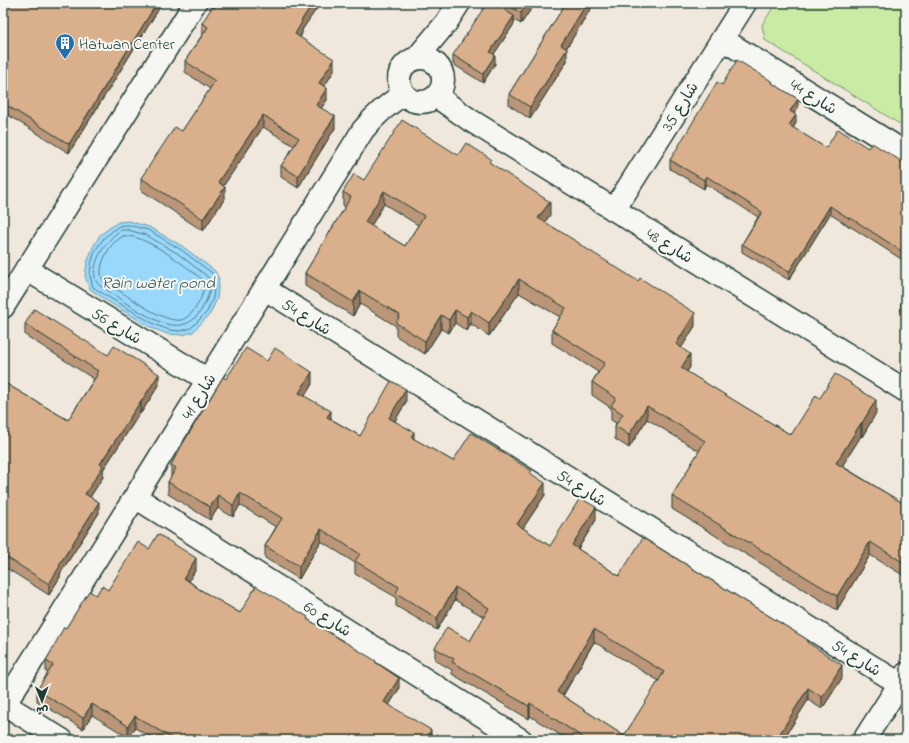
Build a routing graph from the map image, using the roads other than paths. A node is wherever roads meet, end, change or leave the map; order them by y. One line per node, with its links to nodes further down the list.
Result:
1 (195, 3): 12 (street)
2 (459, 3): 4 (street)
3 (745, 3): 5 (street, شارع 35)
4 (446, 23): 6 (street); 7 (street)
5 (722, 39): 10 (street, شارع 44); 11 (street, شارع 35)
6 (416, 60): 7 (street); 8 (street)
7 (439, 68): 9 (street)
8 (404, 94): 9 (street); 13 (street, شارع 41)
9 (436, 96): 11 (street, شارع 48)
10 (906, 153)
11 (614, 210): 16 (street, شارع 48)
12 (26, 269): 14 (street); 15 (street, شارع 56)
13 (265, 289): 15 (street, شارع 41); 18 (street, شارع 54)
14 (3, 307)
15 (208, 380): 17 (street, شارع 41)
16 (906, 391)
17 (135, 497): 19 (street, شارع 41); 20 (street, شارع 60)
18 (903, 679): 22 (street)
19 (4, 706): 21 (street)
20 (516, 739)
21 (62, 740)
22 (864, 740)

